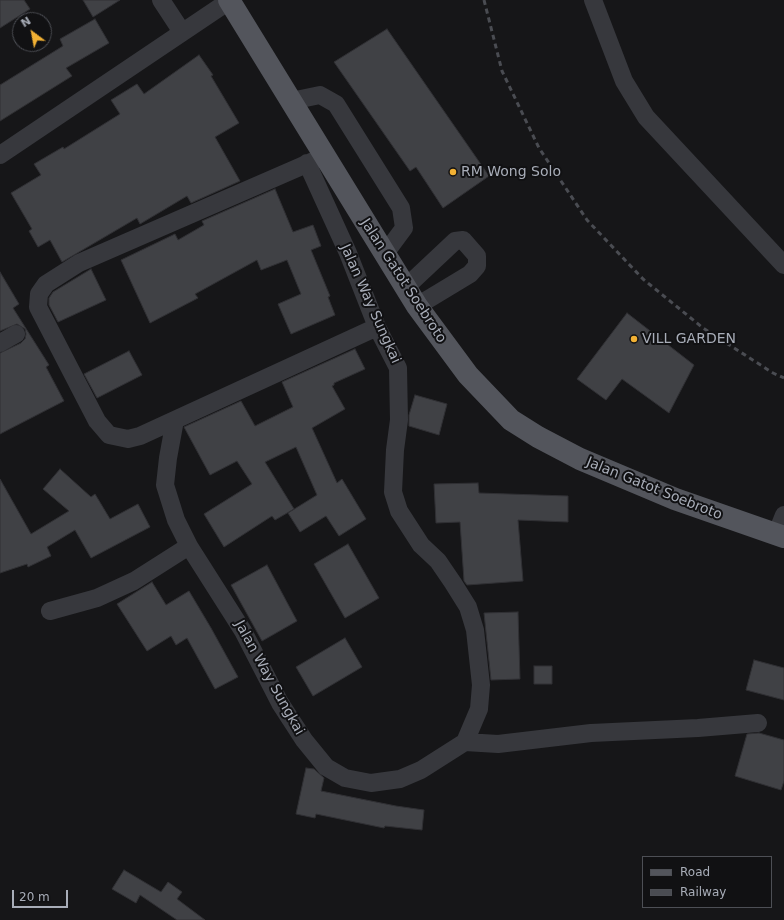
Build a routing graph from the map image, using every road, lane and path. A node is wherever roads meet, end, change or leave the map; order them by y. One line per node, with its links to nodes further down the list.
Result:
1 (161, 0): 4 (street)
2 (229, 0): 4 (street); 5 (main road, Jalan Gatot Soebroto)
3 (593, 0): 9 (street)
4 (182, 32): 6 (street)
5 (291, 101): 7 (main road, Jalan Gatot Soebroto); 8 (street)
6 (0, 155)
7 (316, 160): 8 (main road, Jalan Gatot Soebroto); 12 (street, Jalan Way Sungkai); 15 (street)
8 (384, 255): 10 (main road, Jalan Gatot Soebroto)
9 (784, 265)
10 (405, 288): 11 (main road, Jalan Gatot Soebroto); 11 (street)
11 (417, 306): 17 (main road, Jalan Gatot Soebroto)
12 (377, 327): 15 (street); 21 (street, Jalan Way Sungkai)
13 (16, 334): 14 (street)
14 (0, 343)
15 (175, 420): 18 (street, Jalan Way Sungkai)
16 (784, 515): 17 (street)
17 (780, 536)
18 (190, 546): 19 (street); 21 (street, Jalan Way Sungkai)
19 (50, 611)
20 (758, 723): 21 (street)
21 (465, 742)

